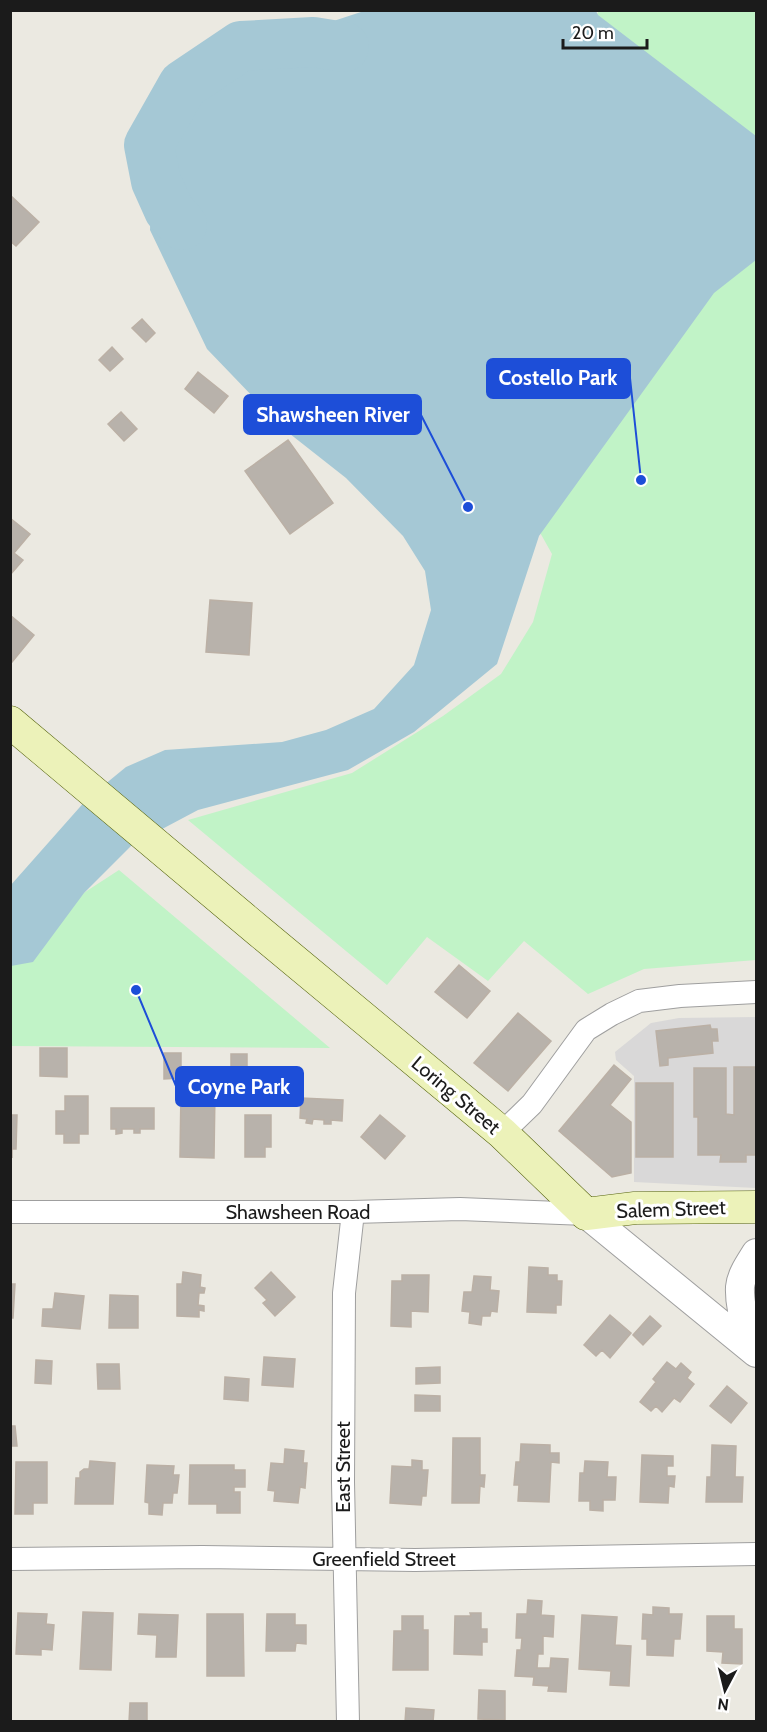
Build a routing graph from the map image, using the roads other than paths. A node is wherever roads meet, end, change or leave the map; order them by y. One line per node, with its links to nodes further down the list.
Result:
1 (10, 722): 3 (main road, Loring Street)
2 (756, 992): 3 (street)
3 (502, 1133): 7 (main road, Loring Street)
4 (756, 1207): 7 (main road, Salem Street)
5 (10, 1212): 6 (street, Shawsheen Road)
6 (353, 1212): 7 (street, Shawsheen Road); 12 (street, East Street)
7 (586, 1214): 9 (street, Loring Street)
8 (756, 1253): 9 (street)
9 (754, 1351)
10 (756, 1554): 12 (street, Greenfield Street)
11 (10, 1559): 12 (street, Greenfield Street)
12 (344, 1559): 13 (street, East Street)
13 (348, 1722)

